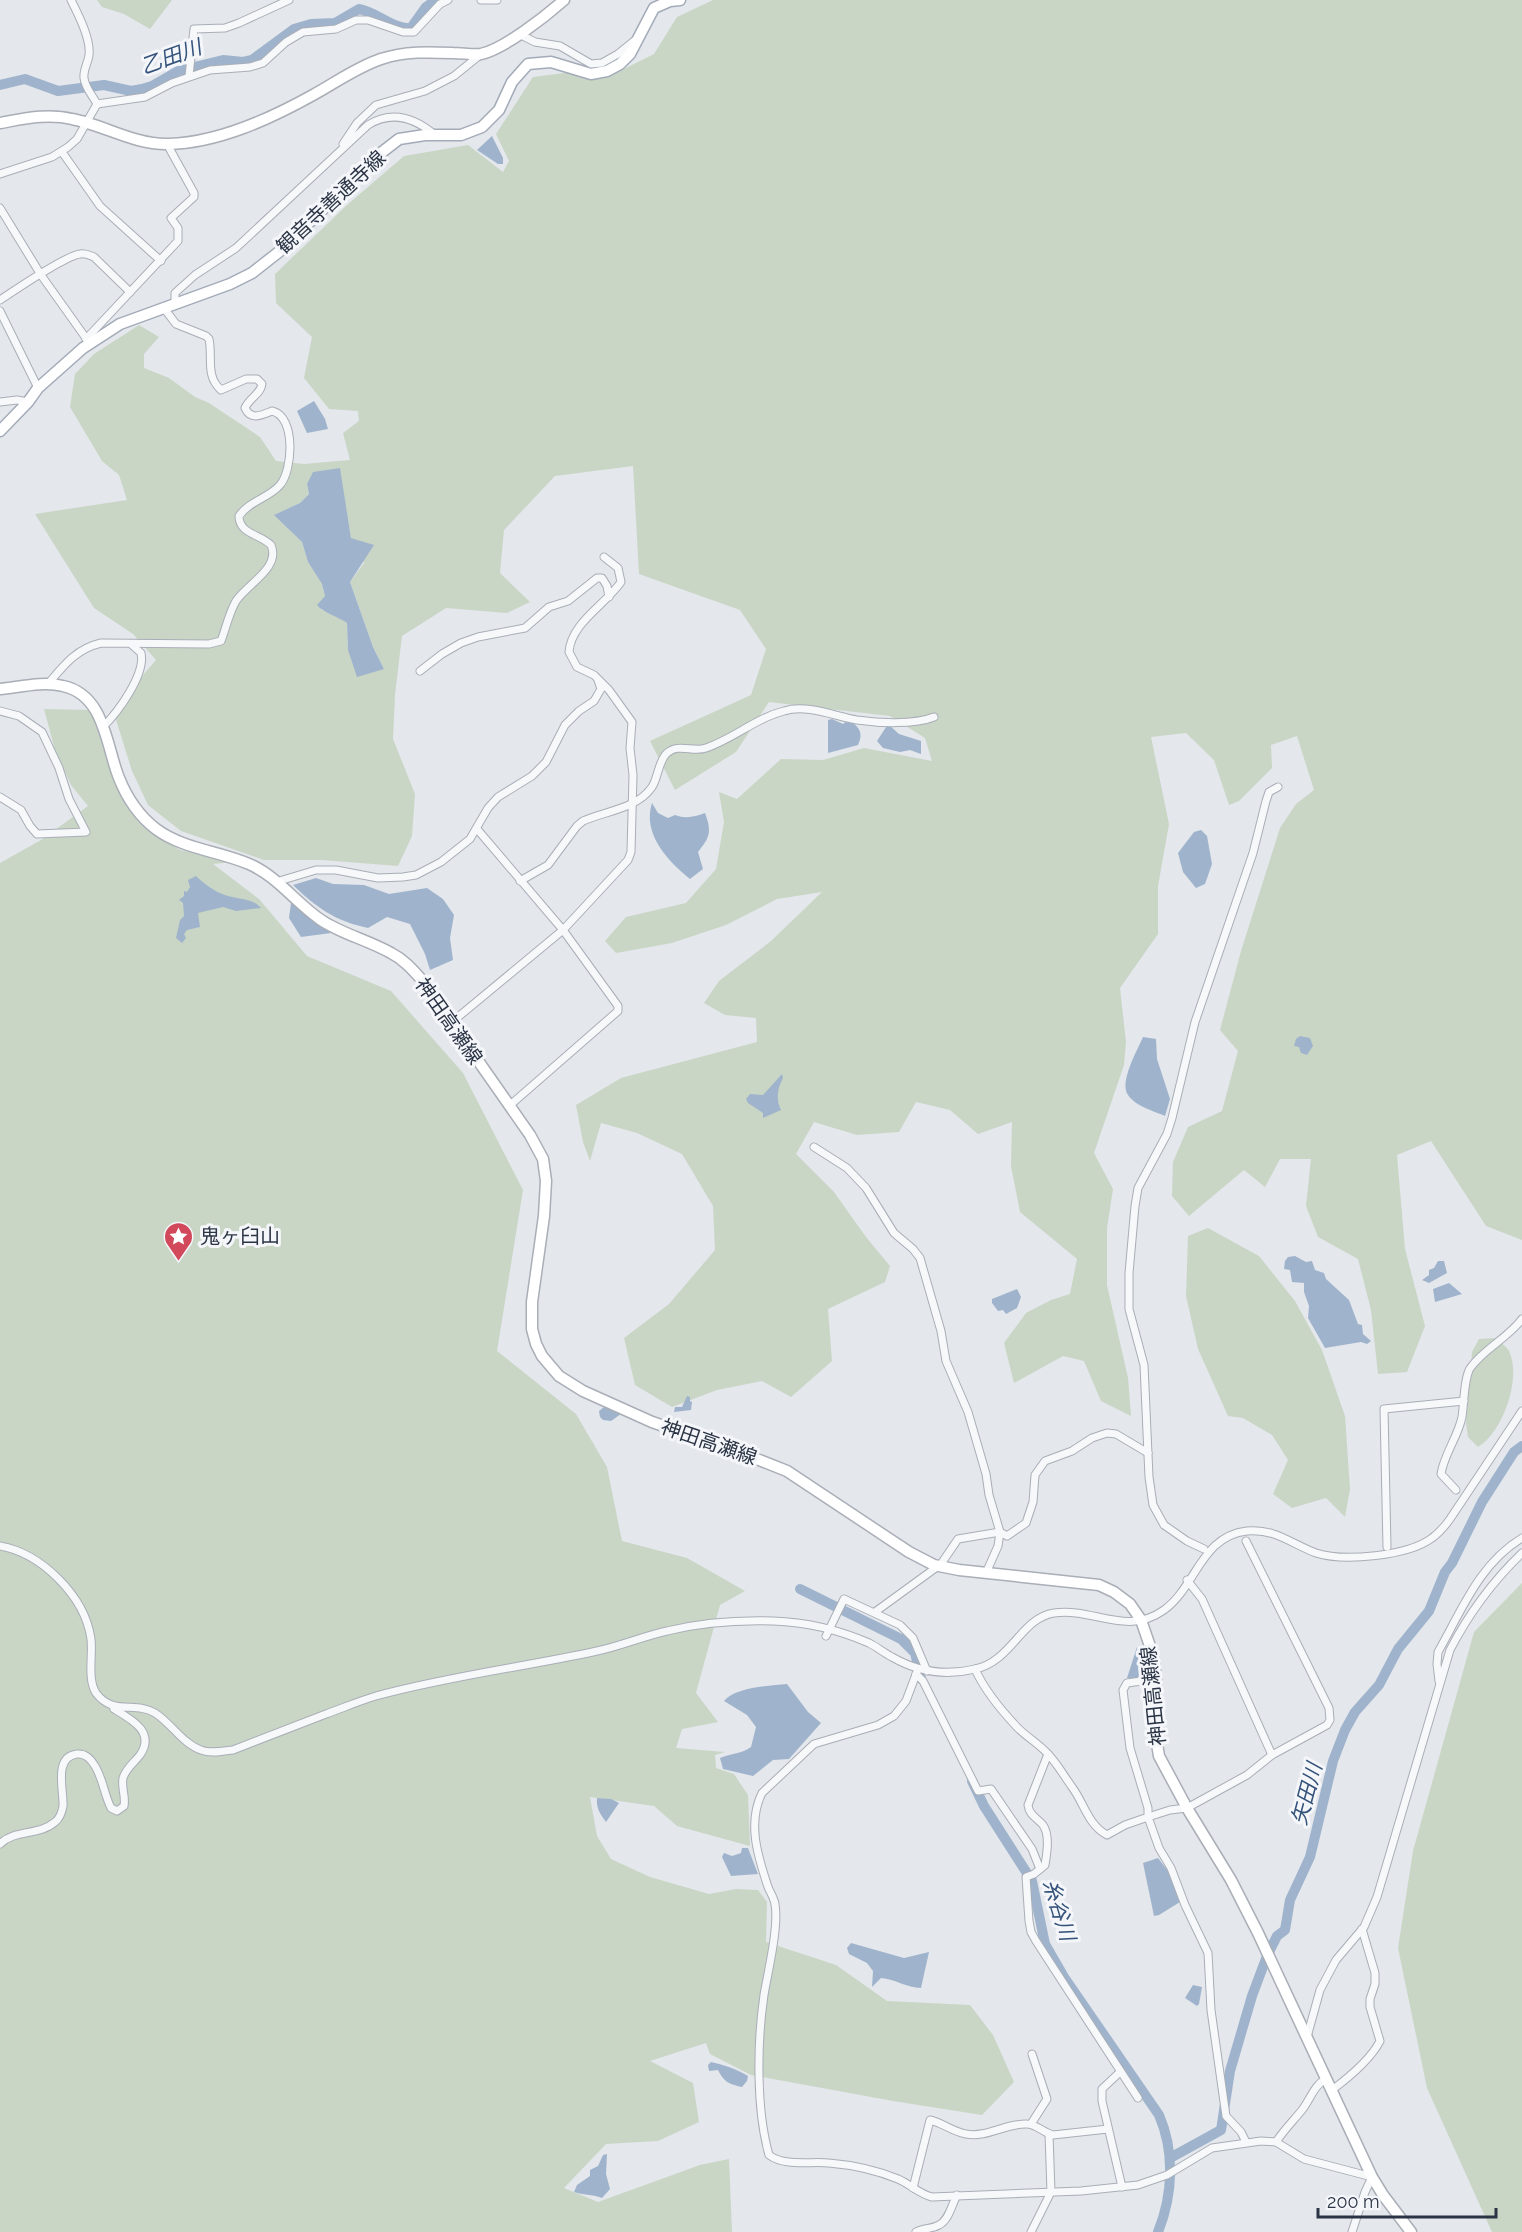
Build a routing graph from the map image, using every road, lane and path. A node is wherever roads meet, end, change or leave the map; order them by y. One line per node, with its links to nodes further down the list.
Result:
1 (71, 0): 12 (street)
2 (289, 0): 11 (street)
3 (448, 0): 11 (street)
4 (481, 0): 5 (street)
5 (497, 0)
6 (564, 0): 8 (main road)
7 (680, 0): 9 (main road, 観音寺善通寺線)
8 (519, 33): 9 (street); 10 (main road)
9 (638, 39): 15 (main road, 観音寺善通寺線)
10 (481, 54): 16 (main road); 18 (street)
11 (189, 76): 12 (street)
12 (97, 104): 13 (street)
13 (86, 122): 14 (main road); 16 (main road); 17 (street)
14 (0, 123)
15 (435, 135): 18 (street); 25 (main road, 観音寺善通寺線)
16 (167, 144): 21 (street)
17 (62, 152): 19 (street); 21 (street)
18 (336, 153): 25 (street)
19 (0, 174)
20 (0, 208): 22 (street)
21 (161, 261): 23 (street)
22 (41, 275): 23 (street); 24 (street); 28 (street)
23 (130, 292): 28 (street)
24 (0, 300)
25 (175, 303): 26 (main road, 観音寺善通寺線)
26 (163, 307): 28 (main road, 観音寺善通寺線); 35 (street)
27 (0, 311): 29 (street)
28 (88, 341): 29 (main road, 観音寺善通寺線)
29 (38, 388): 31 (main road, 観音寺善通寺線)
30 (0, 402): 31 (street)
31 (28, 402): 32 (main road, 観音寺善通寺線)
32 (0, 431)
33 (604, 557): 34 (street)
34 (609, 597): 36 (street); 37 (street)
35 (130, 644): 38 (street); 42 (street)
36 (420, 671)
37 (594, 675): 45 (street); 46 (street)
38 (48, 684): 39 (main road, 神田高瀬線); 42 (main road, 神田高瀬線)
39 (0, 689)
40 (0, 711): 44 (street)
41 (934, 717): 45 (street)
42 (103, 727): 48 (main road, 神田高瀬線)
43 (1278, 787): 56 (street)
44 (0, 797)
45 (632, 804): 47 (street); 49 (street)
46 (477, 829): 47 (street); 48 (street)
47 (520, 881): 49 (street)
48 (276, 882): 50 (main road, 神田高瀬線)
49 (563, 930): 50 (street); 51 (street)
50 (452, 1022): 51 (main road, 神田高瀬線)
51 (508, 1106): 65 (main road, 神田高瀬線)
52 (814, 1147): 58 (street)
53 (1522, 1319): 54 (street)
54 (1464, 1401): 57 (street); 62 (street)
55 (1522, 1411): 67 (street)
56 (1148, 1453): 58 (street); 63 (street)
57 (1456, 1490)
58 (1000, 1532): 65 (street); 66 (street)
59 (1522, 1538): 75 (street)
60 (1246, 1541): 78 (street)
61 (0, 1545): 76 (street)
62 (1387, 1547)
63 (1204, 1549)
64 (1522, 1553): 75 (street)
65 (939, 1566): 66 (main road, 神田高瀬線); 68 (street)
66 (986, 1573): 69 (main road, 神田高瀬線)
67 (1187, 1581): 69 (street); 78 (street)
68 (875, 1612): 70 (street); 73 (street)
69 (1141, 1620): 71 (street); 74 (main road, 神田高瀬線)
70 (827, 1633): 72 (street); 76 (street)
71 (975, 1670): 73 (street); 77 (street)
72 (917, 1671): 73 (street); 82 (street); 97 (street)
73 (927, 1671)
74 (1155, 1680): 79 (main road, 神田高瀬線); 80 (street)
75 (1440, 1683): 83 (street)
76 (108, 1704): 81 (street)
77 (1048, 1754): 80 (street); 82 (street)
78 (1272, 1755): 79 (street)
79 (1187, 1808): 80 (street); 84 (main road, 神田高瀬線)
80 (1148, 1817): 93 (street)
81 (0, 1844)
82 (1034, 1873): 86 (street)
83 (1362, 1929): 84 (street); 88 (street)
84 (1307, 2038): 87 (main road, 神田高瀬線)
85 (1032, 2054): 90 (street)
86 (1120, 2072): 89 (street); 91 (street)
87 (1326, 2079): 88 (main road, 神田高瀬線); 94 (street)
88 (1332, 2090): 95 (main road, 神田高瀬線)
89 (1138, 2098)
90 (1031, 2124): 92 (street); 97 (street)
91 (1108, 2129): 92 (street); 96 (street)
92 (1049, 2134): 98 (street)
93 (1246, 2142): 94 (street); 96 (street)
94 (1276, 2142): 95 (street)
95 (1372, 2177): 102 (street); 103 (main road, 神田高瀬線)
96 (1122, 2187): 98 (street)
97 (913, 2188): 99 (street)
98 (1051, 2192): 99 (street); 101 (street)
99 (957, 2195): 100 (street)
100 (916, 2232)
101 (1031, 2232)
102 (1352, 2232)
103 (1411, 2232)

